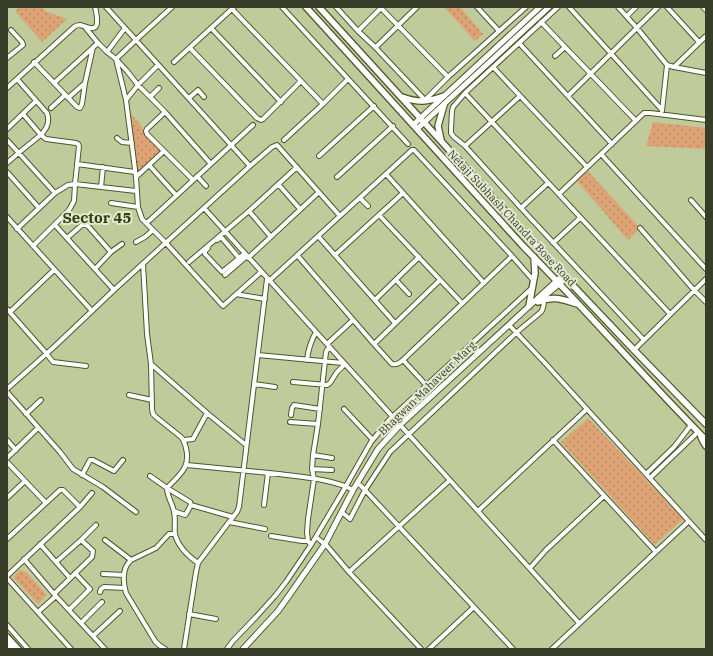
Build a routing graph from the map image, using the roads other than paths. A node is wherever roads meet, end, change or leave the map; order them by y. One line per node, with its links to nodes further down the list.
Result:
1 (95, 7): 26 (street)
2 (106, 7): 27 (street)
3 (172, 7): 34 (street)
4 (282, 7): 57 (street)
5 (306, 7): 90 (main road, Netaji Subhash Chandra Bose Road)
6 (318, 7): 67 (main road, Netaji Subhash Chandra Bose Road)
7 (336, 7): 31 (street)
8 (381, 7): 25 (street); 31 (street)
9 (417, 7): 25 (street)
10 (477, 7): 32 (street)
11 (525, 7): 32 (street)
12 (540, 7): 68 (street)
13 (549, 7): 78 (street)
14 (558, 7): 24 (street)
15 (569, 7): 43 (street)
16 (618, 7): 23 (street)
17 (636, 7): 23 (street)
18 (658, 7): 29 (street)
19 (667, 7): 35 (street)
20 (703, 7): 22 (street)
21 (233, 8): 28 (street); 59 (street)
22 (706, 10)
23 (627, 16): 29 (street)
24 (542, 22): 37 (street); 40 (street)
25 (398, 25): 39 (street); 55 (street)
26 (85, 27): 36 (street); 47 (street)
27 (126, 28): 34 (street); 42 (street)
28 (211, 28): 41 (street); 76 (street)
29 (637, 28): 43 (street); 49 (street)
30 (11, 30): 45 (street)
31 (358, 31): 39 (street)
32 (499, 31): 55 (street)
33 (706, 36): 35 (street)
34 (136, 40): 46 (street); 50 (street)
35 (699, 42): 52 (street)
36 (98, 43): 38 (street); 42 (street)
37 (520, 43): 51 (street); 70 (street)
38 (93, 47): 60 (street); 61 (street)
39 (375, 47): 55 (street)
40 (565, 47): 44 (street); 54 (street)
41 (190, 48): 48 (street); 76 (street)
42 (107, 52): 46 (street)
43 (612, 54): 54 (street); 81 (street)
44 (555, 56)
45 (7, 58)
46 (116, 60): 62 (street); 74 (street)
47 (34, 62): 56 (street); 60 (street)
48 (174, 62)
49 (667, 64): 52 (street); 81 (street)
50 (158, 65): 62 (street); 73 (street)
51 (493, 67): 65 (street); 69 (street)
52 (674, 67): 53 (street)
53 (706, 73)
54 (591, 74): 70 (street); 87 (street)
55 (448, 77)
56 (17, 79): 63 (street); 75 (street)
57 (348, 79): 77 (street); 79 (street)
58 (7, 80): 63 (street)
59 (301, 81): 76 (street); 77 (street)
60 (54, 83): 66 (street)
61 (85, 83): 66 (street); 66 (street)
62 (138, 85): 71 (street); 74 (street)
63 (9, 86)
64 (159, 88): 71 (street)
65 (465, 93): 88 (street); 103 (street)
66 (67, 96): 80 (street)
67 (400, 96): 68 (main road); 86 (main road, Netaji Subhash Chandra Bose Road)
68 (444, 96): 86 (street)
69 (520, 96): 88 (street); 115 (street)
70 (568, 96): 101 (street)
71 (150, 97): 82 (street)
72 (204, 97): 73 (street)
73 (189, 98): 102 (street)
74 (126, 100): 99 (street)
75 (36, 101): 83 (street); 94 (street)
76 (281, 102)
77 (323, 104): 97 (street)
78 (444, 105): 86 (street); 98 (main road)
79 (374, 106): 91 (street); 107 (street)
80 (51, 108)
81 (662, 110): 84 (street)
82 (165, 112): 104 (street); 109 (street)
83 (23, 114): 92 (street); 94 (street)
84 (661, 115): 85 (street); 87 (street)
85 (706, 120)
86 (422, 121): 90 (street); 93 (street); 98 (main road, Netaji Subhash Chandra Bose Road)
87 (636, 121): 101 (street)
88 (491, 122): 103 (street); 123 (street)
89 (253, 125): 102 (street)
90 (413, 125): 93 (main road, Netaji Subhash Chandra Bose Road)
91 (393, 126): 100 (street); 121 (street)
92 (7, 129)
93 (417, 129): 168 (main road, Netaji Subhash Chandra Bose Road)
94 (41, 135): 105 (street); 110 (street)
95 (117, 138): 99 (street)
96 (7, 140): 105 (street)
97 (284, 140)
98 (441, 141): 178 (main road, Netaji Subhash Chandra Bose Road)
99 (132, 143): 117 (street)
100 (408, 144)
101 (612, 144): 106 (street)
102 (231, 145): 109 (street); 112 (street)
103 (465, 146): 141 (street)
104 (164, 151): 111 (street); 122 (street)
105 (19, 153): 108 (street); 130 (street)
106 (601, 154): 115 (street); 175 (street)
107 (319, 156)
108 (7, 163)
109 (210, 163): 119 (street)
110 (77, 164): 113 (street); 124 (street)
111 (149, 166): 120 (street); 133 (street)
112 (250, 166): 114 (street); 140 (street)
113 (103, 167): 117 (street); 127 (street)
114 (297, 167): 125 (street); 129 (street)
115 (587, 167): 132 (street)
116 (7, 172): 139 (street)
117 (135, 172): 120 (street)
118 (386, 174): 131 (street); 134 (street); 167 (street)
119 (197, 176): 122 (street); 126 (street)
120 (136, 177): 128 (street)
121 (337, 177)
122 (192, 180): 133 (street)
123 (548, 183): 132 (street); 141 (street)
124 (75, 184): 127 (street); 130 (street); 150 (street)
125 (278, 184): 142 (street); 143 (street)
126 (206, 186)
127 (101, 187): 128 (street)
128 (136, 191): 138 (street)
129 (319, 192): 142 (street); 145 (street)
130 (55, 193): 139 (street)
131 (403, 193): 144 (street); 185 (street)
132 (559, 194): 148 (street)
133 (176, 195): 149 (street)
134 (360, 198): 137 (street); 145 (street)
135 (691, 200): 147 (street)
136 (111, 203): 138 (street)
137 (368, 206)
138 (138, 207): 149 (street)
139 (39, 208): 152 (street)
140 (204, 208): 154 (street); 159 (street)
141 (521, 208): 160 (street)
142 (300, 209): 157 (street)
143 (249, 210): 154 (street); 157 (street)
144 (379, 215): 166 (street); 169 (street)
145 (340, 216): 155 (street)
146 (7, 217): 152 (street)
147 (706, 217)
148 (580, 218): 160 (street); 202 (street)
149 (146, 223): 153 (street)
150 (55, 225): 156 (street); 162 (street)
151 (640, 228): 188 (street)
152 (17, 229): 162 (street)
153 (153, 230): 158 (street); 159 (street)
154 (224, 231): 165 (street); 171 (street)
155 (318, 236): 164 (street); 166 (street)
156 (68, 238): 163 (street); 173 (street)
157 (271, 238): 165 (street)
158 (136, 242)
159 (166, 243): 172 (street); 189 (street)
160 (553, 243): 208 (street)
161 (122, 244): 163 (street)
162 (33, 246): 174 (street)
163 (111, 252): 173 (street)
164 (297, 255): 180 (street); 203 (street)
165 (247, 256): 170 (street); 176 (street); 177 (street)
166 (335, 256): 192 (street)
167 (512, 256): 183 (street); 185 (street)
168 (534, 256): 183 (main road); 184 (main road, Netaji Subhash Chandra Bose Road)
169 (419, 257): 181 (street); 182 (street)
170 (239, 258): 170 (street)
171 (189, 262)
172 (143, 264): 187 (street); 217 (street)
173 (95, 269): 187 (street)
174 (54, 270): 199 (street); 200 (street)
175 (706, 270)
176 (261, 272): 180 (street); 189 (street)
177 (225, 275)
178 (564, 276): 184 (street, Bhagwan Mahaveer Marg); 198 (main road, Netaji Subhash Chandra Bose Road)
179 (706, 279): 188 (street)
180 (268, 280): 191 (street); 206 (street)
181 (396, 280): 190 (street); 192 (street)
182 (440, 280): 195 (street); 204 (street)
183 (533, 280): 186 (main road)
184 (558, 282): 193 (street, Bhagwan Mahaveer Marg); 196 (main road, Netaji Subhash Chandra Bose Road); 197 (street, Bhagwan Mahaveer Marg)
185 (484, 283): 195 (street)
186 (532, 288): 197 (main road); 223 (street)
187 (114, 290): 200 (street)
188 (694, 290): 194 (street); 202 (street)
189 (236, 294): 191 (street)
190 (409, 294)
191 (265, 299): 213 (street)
192 (375, 300): 204 (street)
193 (541, 301): 196 (main road); 205 (street, Bhagwan Mahaveer Marg); 207 (street)
194 (706, 302)
195 (462, 303): 215 (street)
196 (579, 304): 201 (main road, Netaji Subhash Chandra Bose Road)
197 (529, 306): 240 (street, Bhagwan Mahaveer Marg)
198 (594, 307): 201 (main road); 211 (main road, Netaji Subhash Chandra Bose Road)
199 (8, 311): 212 (street)
200 (92, 311): 212 (street)
201 (587, 313): 239 (main road, Netaji Subhash Chandra Bose Road)
202 (670, 314): 208 (street)
203 (352, 320): 209 (street); 210 (street)
204 (395, 323): 209 (street)
205 (511, 327): 207 (street); 240 (street, Bhagwan Mahaveer Marg)
206 (316, 332): 210 (street); 214 (street)
207 (517, 332): 231 (street); 243 (street)
208 (644, 340): 211 (street)
209 (374, 344): 215 (street)
210 (328, 346): 216 (street); 218 (street)
211 (634, 350): 238 (main road, Netaji Subhash Chandra Bose Road)
212 (46, 353): 219 (street); 225 (street)
213 (258, 355): 214 (street); 221 (street)
214 (308, 360): 216 (street)
215 (403, 360): 223 (street)
216 (326, 362): 218 (street); 222 (street)
217 (151, 364): 228 (street); 232 (street)
218 (344, 364): 222 (street); 235 (street)
219 (86, 366)
220 (293, 382): 222 (street)
221 (254, 384): 224 (street); 249 (street)
222 (322, 385): 229 (street)
223 (427, 386): 235 (street)
224 (275, 387)
225 (7, 390): 233 (street)
226 (129, 395): 228 (street)
227 (41, 400): 233 (street)
228 (152, 400): 246 (street)
229 (320, 409): 234 (street); 237 (street)
230 (344, 409): 244 (street)
231 (587, 409): 247 (street); 266 (street)
232 (207, 413): 246 (street); 249 (street)
233 (26, 414): 241 (street)
234 (291, 415)
235 (393, 417): 240 (street); 244 (street)
236 (290, 422): 237 (street)
237 (318, 424): 252 (street)
238 (706, 424)
239 (691, 425): 242 (main road, Netaji Subhash Chandra Bose Road); 266 (street)
240 (401, 426): 243 (street); 264 (street, Bhagwan Mahaveer Marg); 270 (street, Bhagwan Mahaveer Marg)
241 (38, 428): 251 (street); 263 (street)
242 (699, 433): 248 (main road, Netaji Subhash Chandra Bose Road); 250 (main road); 266 (street)
243 (408, 434): 268 (street); 274 (street)
244 (372, 439): 261 (street)
245 (7, 440): 251 (street)
246 (184, 440): 257 (street)
247 (553, 440): 276 (street); 283 (street)
248 (706, 440)
249 (246, 445): 259 (street)
250 (706, 446)
251 (16, 450): 253 (street)
252 (313, 455): 254 (street); 258 (street)
253 (7, 458)
254 (332, 458)
255 (123, 460): 263 (street)
256 (7, 462): 269 (street)
257 (187, 465): 259 (street); 272 (street)
258 (312, 469): 260 (street); 267 (street)
259 (244, 470): 262 (street); 286 (street)
260 (332, 470)
261 (355, 470): 264 (street); 271 (street)
262 (268, 473): 267 (street); 280 (street)
263 (82, 475): 284 (street)
264 (363, 475): 273 (street, Bhagwan Mahaveer Marg)
265 (150, 476): 272 (street)
266 (648, 476): 287 (street)
267 (314, 478): 271 (street); 298 (street)
268 (450, 480): 283 (street); 290 (street)
269 (25, 481): 277 (street); 278 (street)
270 (360, 485): 274 (street); 285 (street, Bhagwan Mahaveer Marg)
271 (346, 486): 273 (street); 294 (street)
272 (167, 488): 279 (street); 282 (street)
273 (353, 490): 302 (street, Bhagwan Mahaveer Marg)
274 (365, 490): 285 (street); 290 (street)
275 (92, 493): 281 (street)
276 (604, 496): 303 (street); 308 (street)
277 (7, 498)
278 (46, 503): 281 (street); 295 (street)
279 (191, 505): 282 (street); 286 (street)
280 (264, 505)
281 (80, 507): 300 (street)
282 (174, 511): 292 (street)
283 (478, 511): 308 (street)
284 (136, 512)
285 (344, 514): 302 (street, Bhagwan Mahaveer Marg)
286 (234, 517): 288 (street)
287 (689, 521): 299 (street); 303 (street)
288 (229, 522): 291 (street); 307 (street)
289 (96, 525): 296 (street)
290 (400, 527): 309 (street); 319 (street)
291 (265, 529)
292 (175, 534): 305 (street); 307 (street)
293 (271, 536): 298 (street)
294 (316, 537): 301 (street); 302 (street)
295 (7, 539)
296 (81, 540): 306 (street); 310 (street)
297 (105, 540): 305 (street)
298 (308, 540): 301 (street)
299 (706, 540)
300 (40, 544): 304 (street); 306 (street)
301 (311, 545): 338 (street)
302 (326, 545): 309 (street); 339 (street, Bhagwan Mahaveer Marg); 340 (street, Bhagwan Mahaveer Marg)
303 (656, 552): 326 (street)
304 (24, 560): 313 (street); 317 (street)
305 (131, 560): 312 (street)
306 (56, 562): 314 (street)
307 (198, 563): 323 (street)
308 (530, 568): 326 (street)
309 (349, 572): 341 (street)
310 (75, 573): 314 (street); 320 (street)
311 (104, 574): 312 (street)
312 (124, 575): 315 (street)
313 (7, 577): 322 (street)
314 (70, 578): 317 (street)
315 (125, 588): 316 (street); 336 (street)
316 (100, 592)
317 (55, 595): 320 (street); 322 (street)
318 (102, 602): 325 (street)
319 (474, 607): 342 (street); 343 (street)
320 (69, 610): 325 (street)
321 (120, 611): 328 (street)
322 (38, 612): 334 (street)
323 (189, 614): 324 (street); 337 (street)
324 (216, 619)
325 (81, 623): 328 (street)
326 (579, 623): 344 (street)
327 (7, 625): 333 (street)
328 (93, 636): 335 (street)
329 (7, 637): 332 (main road)
330 (7, 644): 331 (main road)
331 (12, 649)
332 (18, 649)
333 (28, 649)
334 (71, 649)
335 (105, 649)
336 (165, 649)
337 (184, 649)
338 (227, 649)
339 (243, 649)
340 (247, 649)
341 (421, 649)
342 (429, 649)
343 (513, 649)
344 (552, 649)

